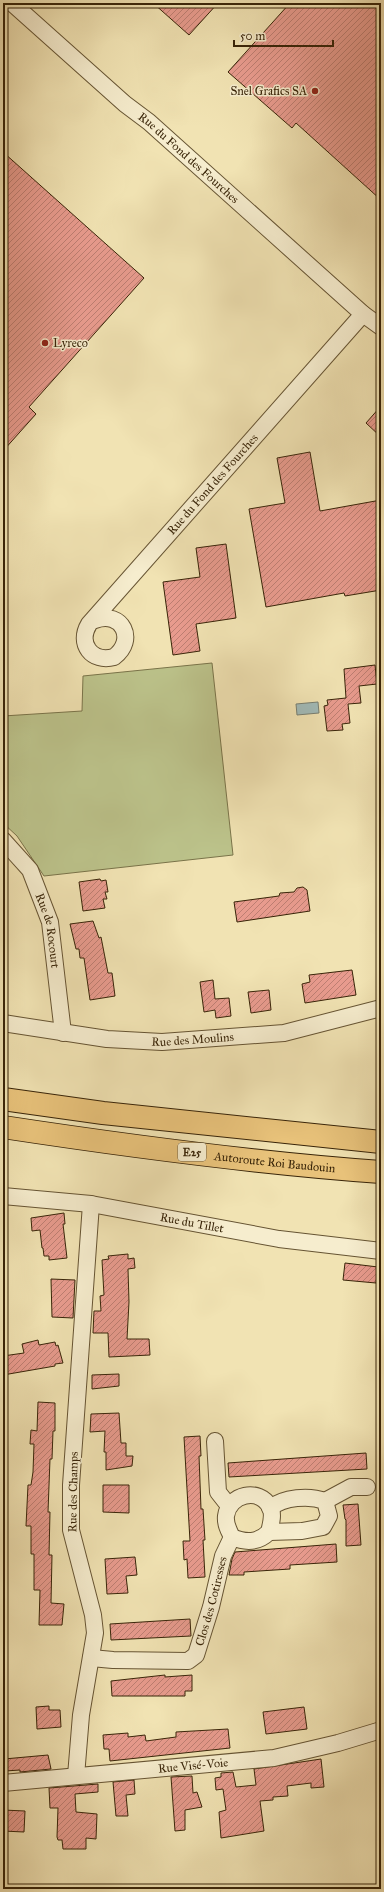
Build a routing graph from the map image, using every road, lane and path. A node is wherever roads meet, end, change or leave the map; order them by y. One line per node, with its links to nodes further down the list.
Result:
1 (12, 3): 2 (street, Rue du Fond des Fourches)
2 (363, 314): 3 (street, Rue du Fond des Fourches); 4 (street, Rue du Fond des Fourches)
3 (381, 327)
4 (95, 620)
5 (3, 840): 8 (street, Rue de Rocourt)
6 (381, 1008): 8 (street, Rue des Moulins)
7 (3, 1023): 8 (street, Rue des Moulins)
8 (63, 1032)
9 (3, 1099): 11 (highway)
10 (3, 1127): 12 (highway, Autoroute Roi Baudouin / E25)
11 (381, 1142)
12 (381, 1172)
13 (3, 1196): 14 (street, Rue du Tillet)
14 (91, 1204): 15 (street, Rue du Tillet); 23 (street, Rue des Champs)
15 (381, 1251)
16 (215, 1441): 19 (street)
17 (367, 1487): 18 (street)
18 (325, 1501): 20 (street); 21 (street)
19 (229, 1506): 20 (street); 22 (street)
20 (270, 1508): 21 (street)
21 (269, 1532): 22 (street)
22 (232, 1537): 23 (street, Clos des Cotiresses)
23 (91, 1658): 25 (street, Rue des Champs)
24 (381, 1730): 25 (street, Rue Visé-Voie)
25 (76, 1776): 26 (street, Rue Visé-Voie)
26 (3, 1783)

